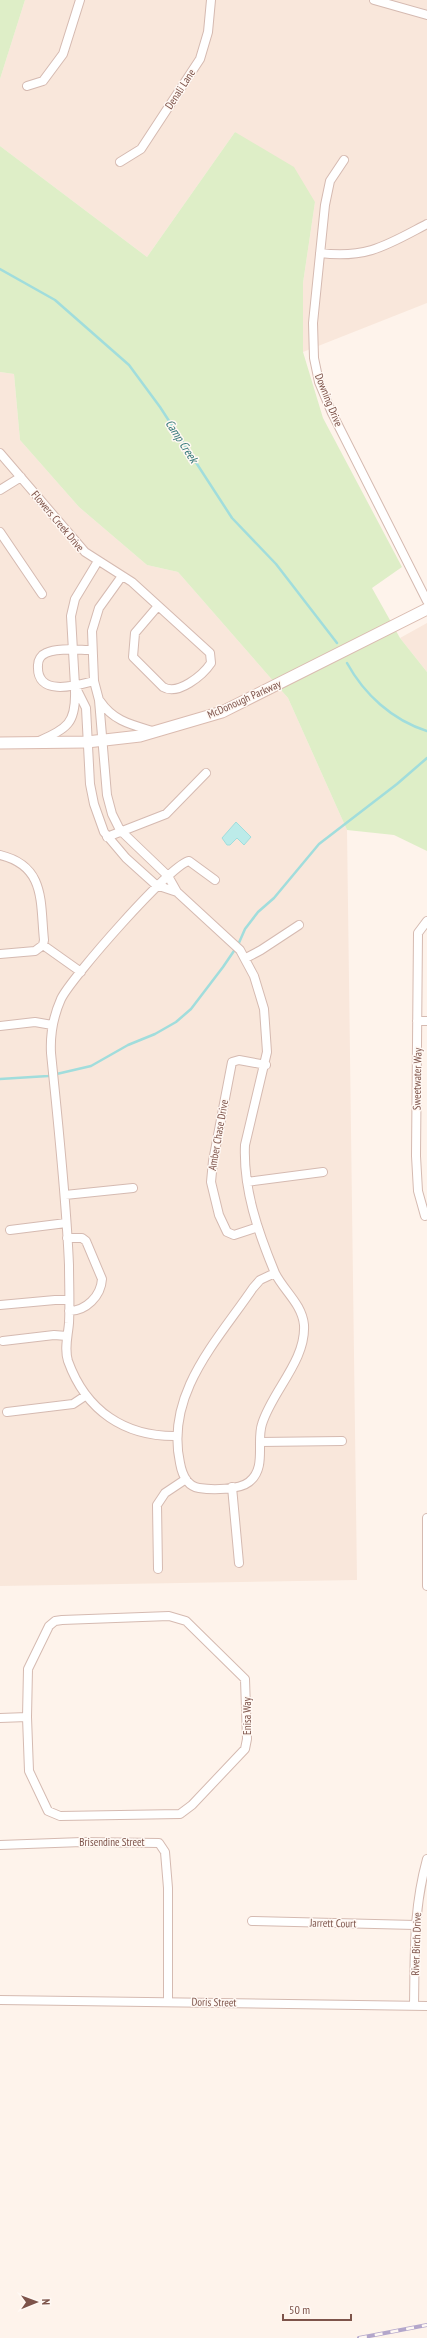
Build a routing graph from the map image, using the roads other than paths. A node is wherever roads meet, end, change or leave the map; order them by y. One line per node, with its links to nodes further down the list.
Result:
1 (80, 0): 5 (street)
2 (211, 0): 7 (street, Denali Lane)
3 (374, 0): 4 (street)
4 (427, 15)
5 (26, 86)
6 (344, 160): 9 (street, Downing Drive)
7 (120, 162)
8 (427, 224): 9 (street)
9 (320, 253): 17 (street, Downing Drive)
10 (0, 453): 11 (street, Flowers Creek Drive)
11 (21, 477): 12 (street); 14 (street, Flowers Creek Drive)
12 (0, 490)
13 (0, 532): 16 (street)
14 (98, 561): 15 (street, Flowers Creek Drive); 20 (street)
15 (122, 576): 18 (street, Flowers Creek Drive); 21 (street)
16 (42, 594)
17 (427, 601)
18 (158, 606): 18 (street, Flowers Creek Drive)
19 (427, 609): 25 (street, McDonough Parkway)
20 (73, 650): 21 (street); 23 (street); 23 (street)
21 (92, 650): 22 (street)
22 (94, 681): 23 (street); 24 (street)
23 (75, 686): 27 (street); 29 (street)
24 (99, 700): 25 (street); 26 (street)
25 (157, 732): 26 (street, McDonough Parkway)
26 (102, 741): 27 (street, McDonough Parkway); 31 (street)
27 (87, 742): 29 (street, McDonough Parkway); 32 (street)
28 (0, 743): 29 (street, McDonough Parkway)
29 (36, 743)
30 (206, 773): 31 (street)
31 (120, 830): 32 (street); 34 (street)
32 (107, 836): 36 (street)
33 (0, 855): 40 (street)
34 (168, 876): 35 (street); 36 (street); 37 (street)
35 (215, 880)
36 (156, 885): 37 (street); 43 (street)
37 (177, 892): 42 (street)
38 (427, 921): 44 (street, Sweetwater Way)
39 (299, 925): 42 (street)
40 (43, 945): 41 (street); 43 (street)
41 (0, 954)
42 (246, 958): 48 (street)
43 (81, 972): 46 (street)
44 (417, 1021): 45 (street); 53 (street, Sweetwater Way)
45 (427, 1021)
46 (52, 1025): 47 (street); 52 (street)
47 (0, 1026)
48 (266, 1065): 50 (street); 55 (street, Amber Chase Drive)
49 (323, 1172): 50 (street)
50 (247, 1182): 55 (street)
51 (133, 1188): 52 (street)
52 (65, 1195): 54 (street)
53 (425, 1216)
54 (66, 1223): 56 (street); 57 (street)
55 (258, 1227): 58 (street)
56 (10, 1230)
57 (67, 1238): 59 (street); 61 (street)
58 (275, 1273): 66 (street); 68 (street)
59 (69, 1300): 60 (street); 61 (street)
60 (0, 1305)
61 (69, 1312): 62 (street)
62 (67, 1336): 63 (street); 64 (street)
63 (3, 1341)
64 (85, 1396): 65 (street); 66 (street)
65 (7, 1412)
66 (177, 1436): 69 (street)
67 (342, 1441): 68 (street)
68 (260, 1442): 70 (street)
69 (186, 1479): 70 (street); 74 (street)
70 (232, 1486): 73 (street)
71 (427, 1518): 72 (street)
72 (426, 1532): 75 (street)
73 (239, 1563)
74 (158, 1569)
75 (427, 1586)
76 (27, 1717): 76 (street, Enisa Way); 77 (street)
77 (0, 1718)
78 (0, 1845): 83 (street, Brisendine Street)
79 (427, 1860): 81 (street, River Birch Drive)
80 (252, 1921): 81 (street, Jarrett Court)
81 (415, 1925): 84 (street, River Birch Drive)
82 (0, 2000): 83 (street, Doris Street)
83 (168, 2001): 84 (street, Doris Street)
84 (414, 2005): 85 (street, Doris Street)
85 (427, 2006)

